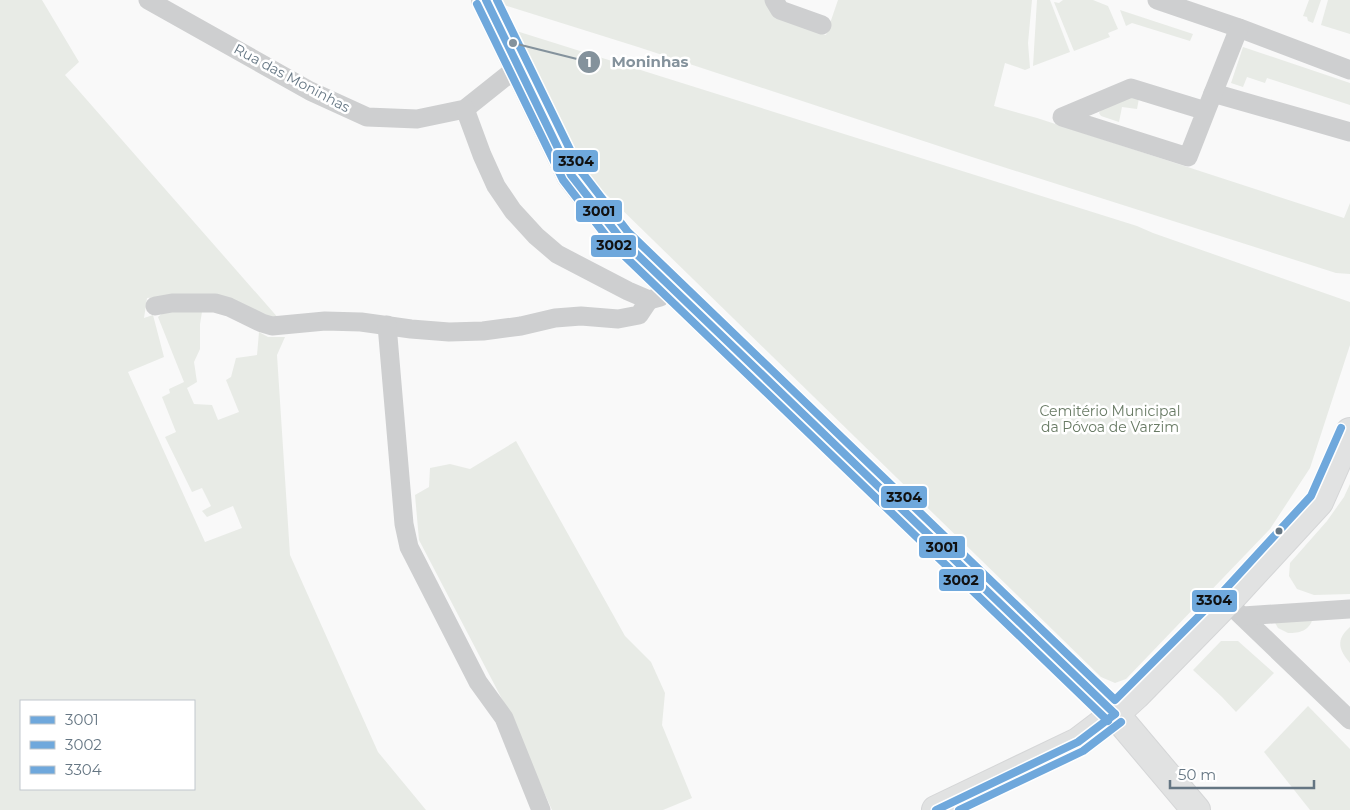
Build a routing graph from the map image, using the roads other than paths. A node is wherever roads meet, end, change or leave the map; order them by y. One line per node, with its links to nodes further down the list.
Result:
1 (148, 0): 10 (street, Rua das Moninhas)
2 (486, 0): 7 (street)
3 (774, 0): 5 (street)
4 (1157, 0): 6 (street)
5 (822, 25)
6 (1238, 28): 8 (street); 9 (street)
7 (518, 66): 10 (street, Rua das Moninhas); 13 (street)
8 (1350, 70)
9 (1213, 93): 11 (street); 12 (street)
10 (465, 109): 14 (street)
11 (1206, 111): 11 (street)
12 (1350, 132)
13 (675, 290): 14 (street); 20 (street)
14 (649, 300): 16 (street)
15 (156, 306): 16 (street)
16 (387, 325): 22 (street)
17 (1350, 432): 18 (street)
18 (1235, 609): 19 (street); 20 (street); 21 (street)
19 (1350, 609)
20 (1115, 714): 23 (street); 24 (street)
21 (1350, 720)
22 (541, 810)
23 (936, 810)
24 (1196, 810)

